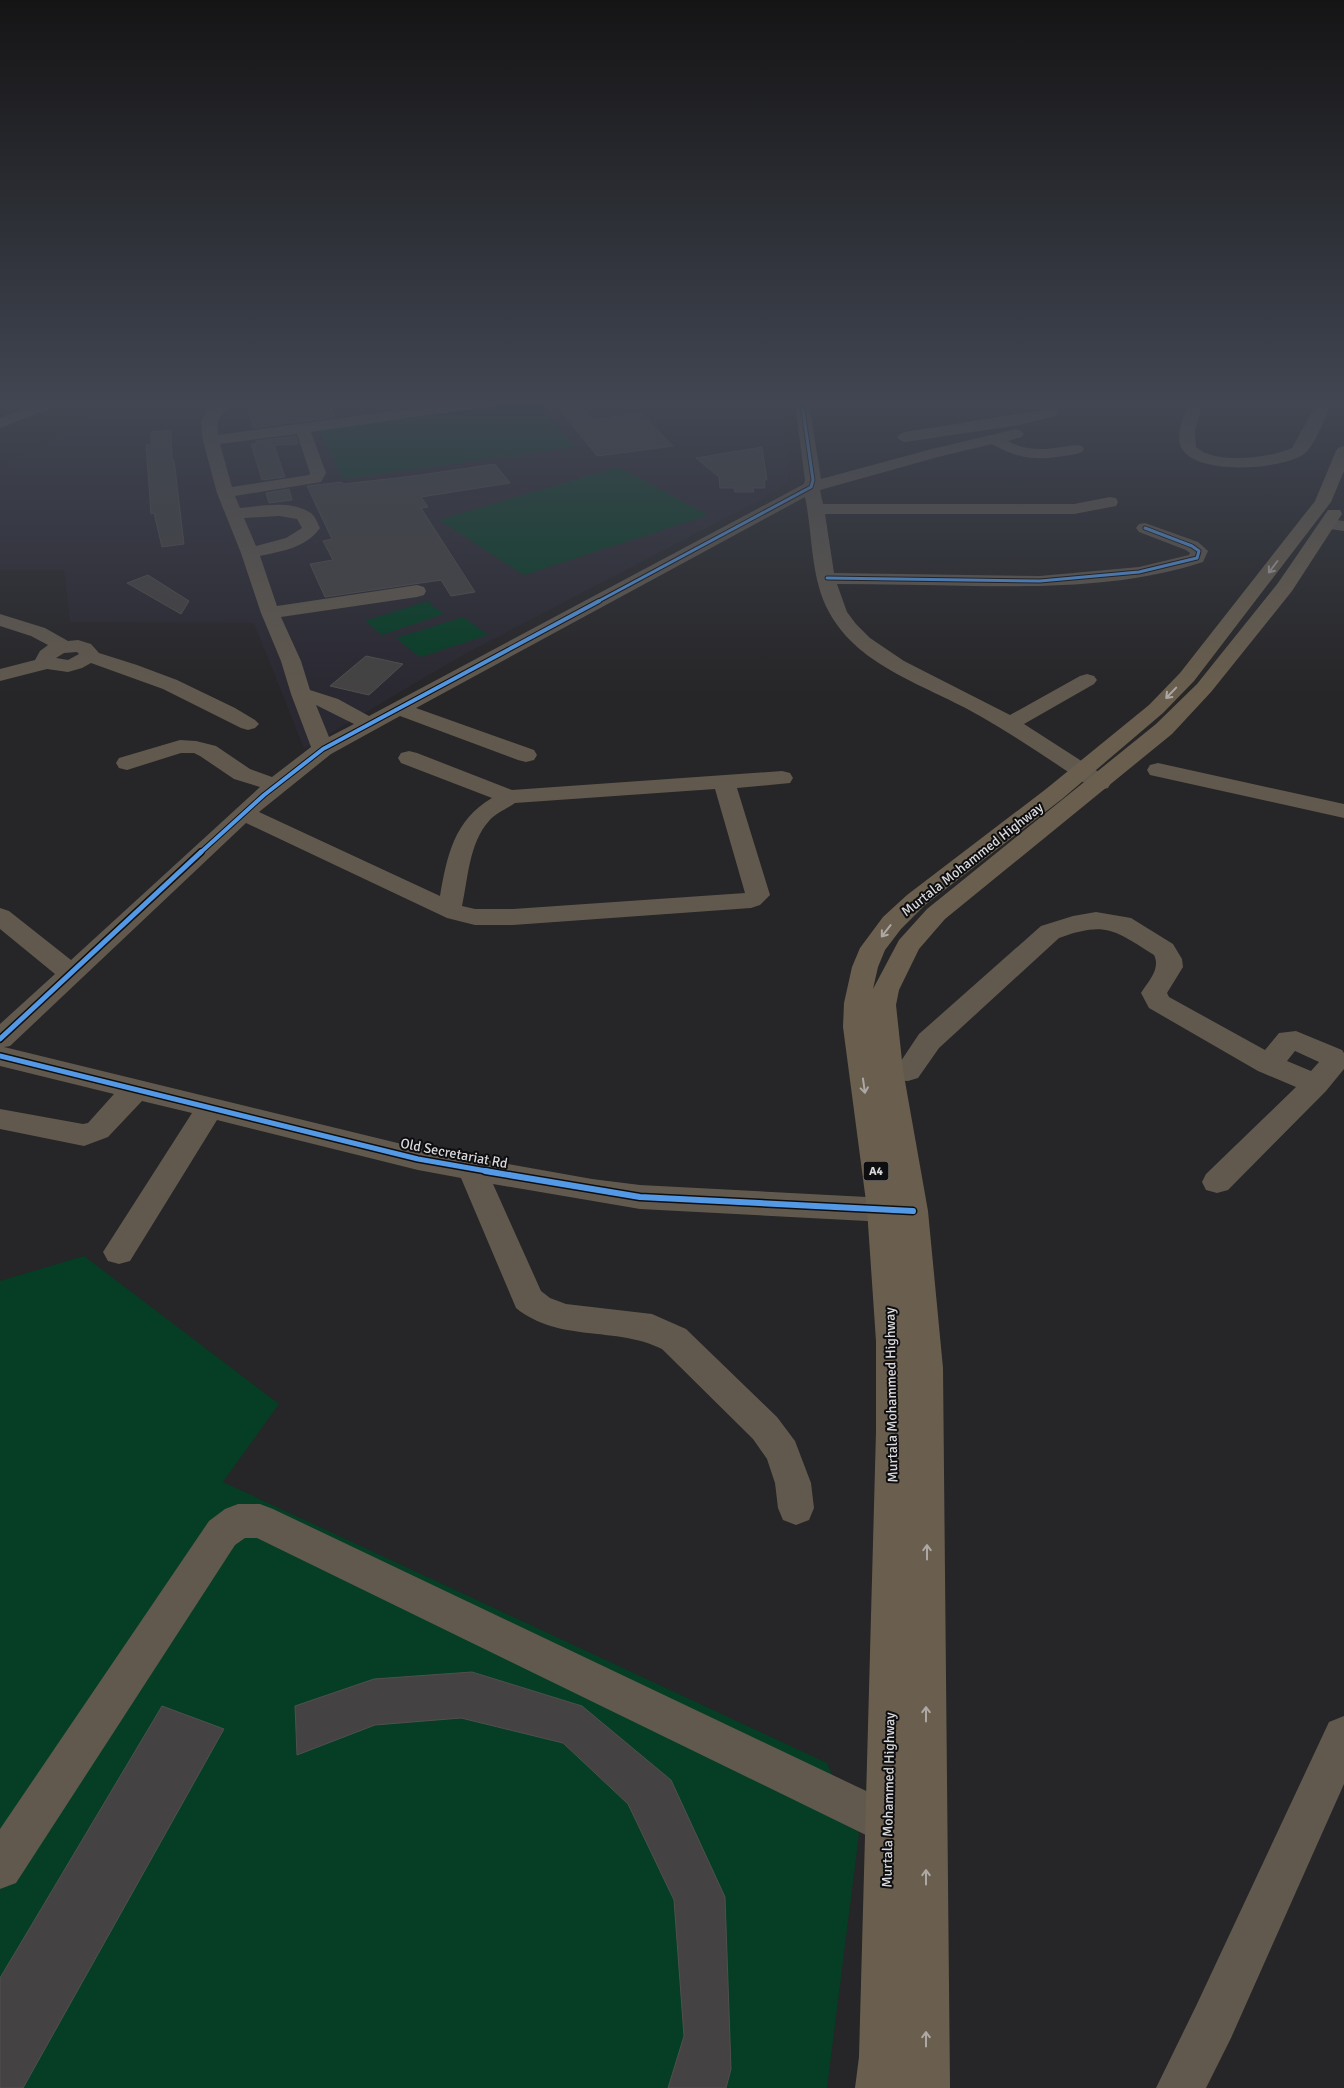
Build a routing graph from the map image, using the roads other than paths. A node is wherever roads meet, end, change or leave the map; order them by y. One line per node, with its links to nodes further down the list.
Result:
1 (227, 500): 8 (street)
2 (787, 500): 22 (street)
3 (815, 500): 7 (street)
4 (1324, 500): 31 (highway, Murtala Mohammed Highway / A4, one-way to 31)
5 (1343, 500): 9 (highway, Murtala Mohammed Highway / A4)
6 (1110, 502): 7 (street)
7 (817, 509): 12 (street)
8 (233, 514): 11 (street); 11 (street)
9 (1336, 525): 31 (highway, Murtala Mohammed Highway / A4)
10 (1145, 528): 12 (street)
11 (250, 553): 14 (street)
12 (827, 578): 25 (street)
13 (416, 591): 14 (street)
14 (270, 613): 21 (street)
15 (0, 620): 16 (street)
16 (65, 647): 17 (street); 18 (street)
17 (88, 656): 18 (street); 23 (street)
18 (47, 663): 19 (street)
19 (0, 675)
20 (1087, 680): 25 (street)
21 (301, 694): 24 (street); 26 (street)
22 (398, 708): 24 (street); 27 (street)
23 (248, 724)
24 (369, 724): 26 (street)
25 (1008, 725): 31 (street)
26 (324, 749): 34 (street)
27 (526, 755)
28 (409, 758): 35 (street)
29 (127, 763): 34 (street)
30 (1158, 770): 36 (street)
31 (1091, 777): 43 (highway, Murtala Mohammed Highway / A4); 49 (highway, Murtala Mohammed Highway / A4, one-way to 49)
32 (782, 778): 33 (street)
33 (725, 784): 35 (street); 38 (street)
34 (275, 785): 37 (street)
35 (510, 797): 38 (street)
36 (1344, 811)
37 (242, 813): 38 (street); 40 (street)
38 (449, 910)
39 (0, 916): 40 (street)
40 (72, 974): 41 (street)
41 (0, 1039)
42 (0, 1056): 44 (street, Old Secretariat Rd)
43 (889, 1070): 48 (street); 50 (highway, Murtala Mohammed Highway / A4)
44 (135, 1090): 45 (street, Old Secretariat Rd); 46 (street)
45 (210, 1108): 47 (street, Old Secretariat Rd); 51 (street)
46 (0, 1119)
47 (472, 1169): 49 (street, Old Secretariat Rd); 52 (street)
48 (1217, 1182)
49 (882, 1209): 50 (street, Old Secretariat Rd); 54 (highway, Murtala Mohammed Highway / A4)
50 (912, 1211): 57 (highway, Murtala Mohammed Highway / A4, one-way to 50)
51 (119, 1252)
52 (796, 1508)
53 (1344, 1737): 58 (street)
54 (887, 1823): 55 (street); 56 (highway, Murtala Mohammed Highway / A4)
55 (0, 1867)
56 (879, 2088)
57 (926, 2088)
58 (1180, 2088)

